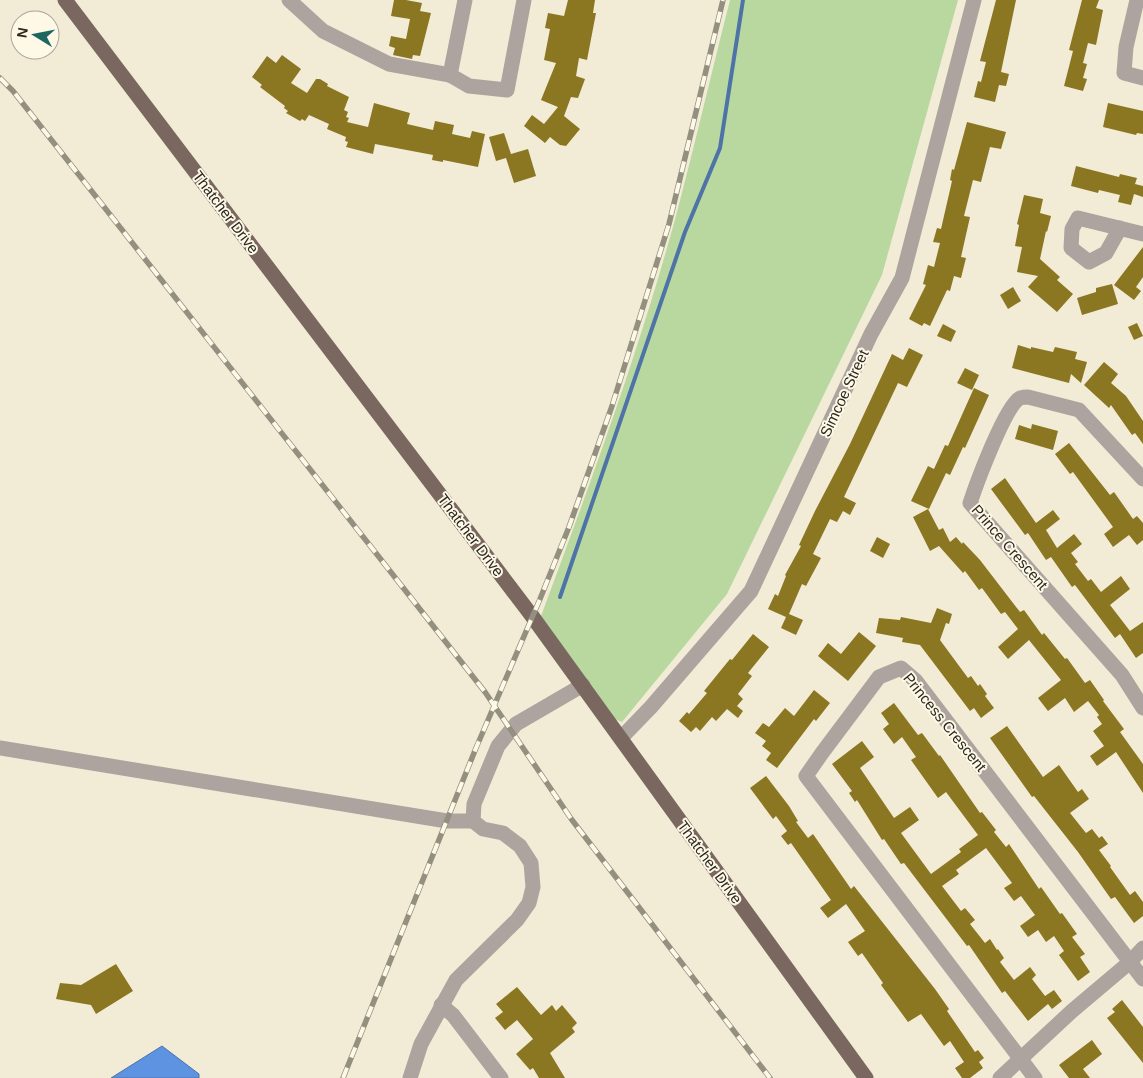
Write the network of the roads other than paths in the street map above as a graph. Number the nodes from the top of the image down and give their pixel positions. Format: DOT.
graph roads {
  1 [pos="288,0"];
  2 [pos="465,0"];
  3 [pos="524,0"];
  4 [pos="974,0"];
  5 [pos="1137,0"];
  6 [pos="67,1"];
  7 [pos="450,75"];
  8 [pos="1143,78"];
  9 [pos="1120,228"];
  10 [pos="1143,234"];
  11 [pos="1143,479"];
  12 [pos="583,685"];
  13 [pos="1143,708"];
  14 [pos="621,738"];
  15 [pos="0,748"];
  16 [pos="473,820"];
  17 [pos="1143,948"];
  18 [pos="1130,962"];
  19 [pos="1143,979"];
  20 [pos="441,1005"];
  21 [pos="1021,1060"];
  22 [pos="410,1078"];
  23 [pos="501,1078"];
  24 [pos="866,1078"];
  25 [pos="1000,1078"];
  26 [pos="1035,1078"];
  1 -- 7 [label="street"];
  2 -- 7 [label="street"];
  3 -- 7 [label="street"];
  4 -- 14 [label="street, Simcoe Street"];
  5 -- 8 [label="street"];
  6 -- 12 [label="main road, Thatcher Drive"];
  9 -- 10 [label="street"];
  11 -- 13 [label="street, Prince Crescent"];
  12 -- 14 [label="main road, Thatcher Drive"];
  12 -- 16 [label="street"];
  14 -- 24 [label="main road, Thatcher Drive"];
  15 -- 16 [label="street"];
  16 -- 20 [label="street"];
  17 -- 18 [label="street"];
  18 -- 19 [label="street"];
  18 -- 21 [label="street"];
  18 -- 21 [label="street, Princess Crescent"];
  20 -- 22 [label="street"];
  20 -- 23 [label="street"];
  21 -- 25 [label="street"];
  21 -- 26 [label="street"];
}
